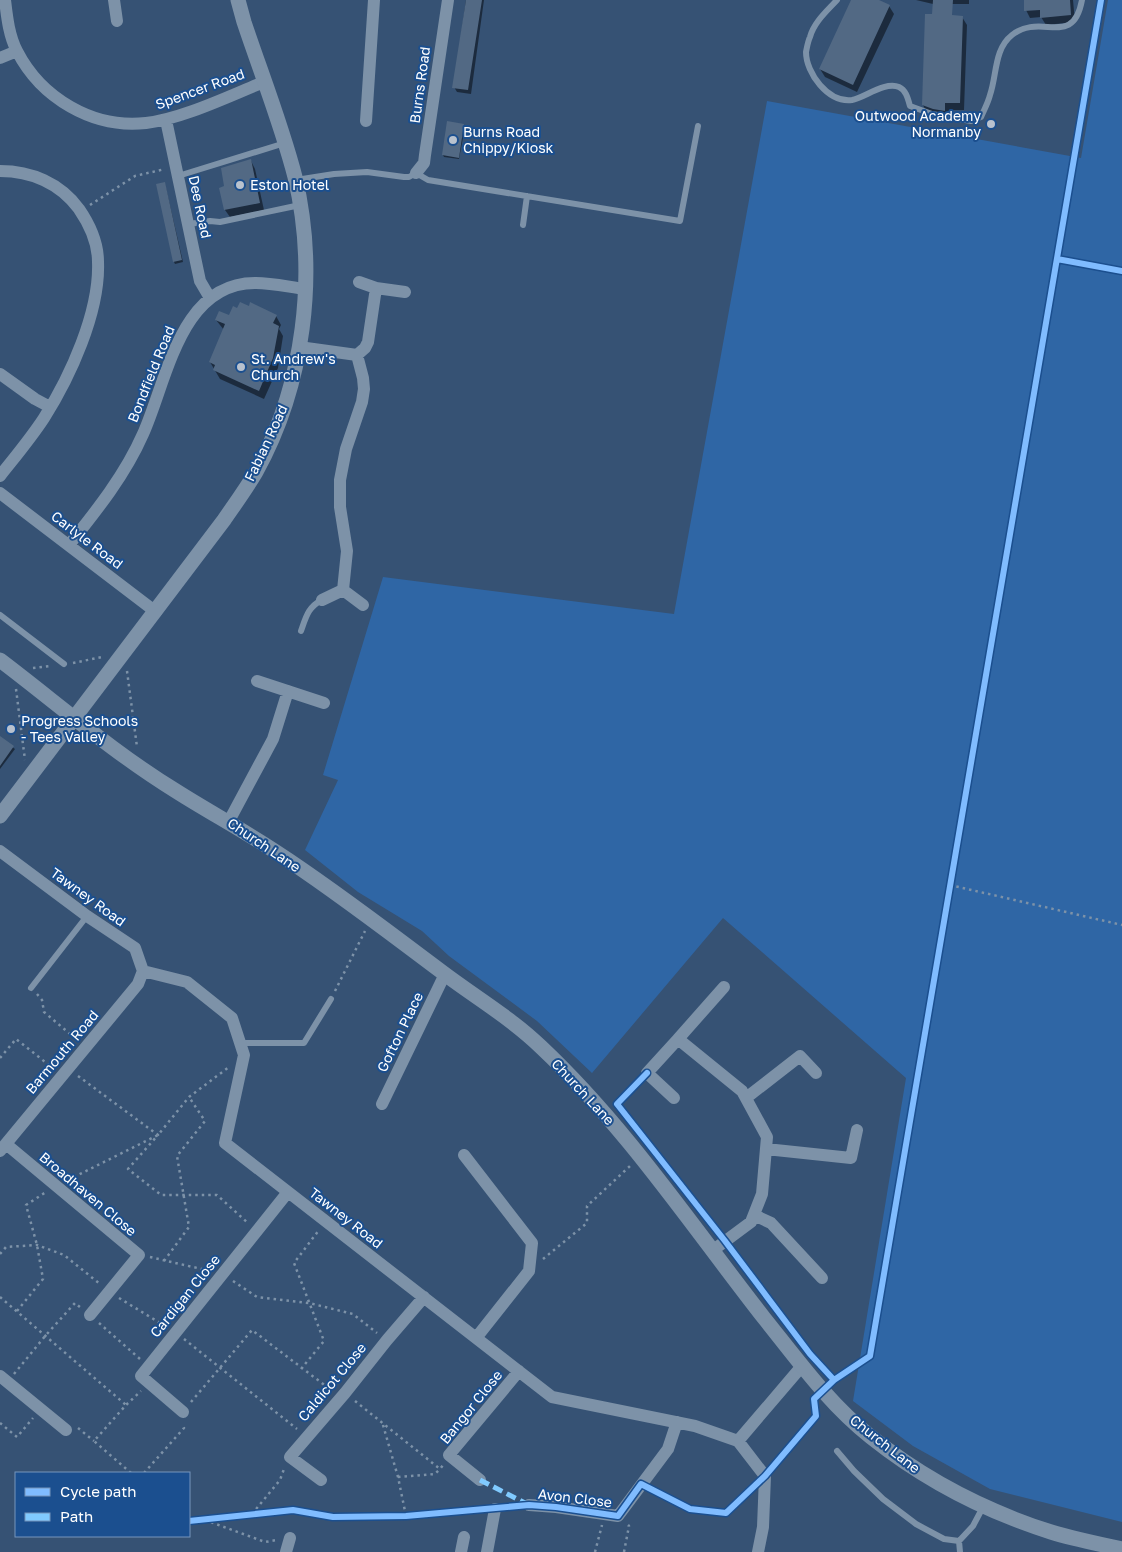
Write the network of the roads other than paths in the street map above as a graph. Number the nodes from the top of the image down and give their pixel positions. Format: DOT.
graph roads {
  1 [pos="5,0"];
  2 [pos="114,0"];
  3 [pos="123,0"];
  4 [pos="238,0"];
  5 [pos="374,0"];
  6 [pos="448,0"];
  7 [pos="837,0"];
  8 [pos="1082,0"];
  9 [pos="117,21"];
  10 [pos="17,51"];
  11 [pos="0,58"];
  12 [pos="264,82"];
  13 [pos="166,120"];
  14 [pos="366,121"];
  15 [pos="698,126"];
  16 [pos="285,143"];
  17 [pos="0,170"];
  18 [pos="177,171"];
  19 [pos="416,173"];
  20 [pos="296,180"];
  21 [pos="527,196"];
  22 [pos="300,205"];
  23 [pos="188,224"];
  24 [pos="523,225"];
  25 [pos="359,282"];
  26 [pos="376,288"];
  27 [pos="305,289"];
  28 [pos="405,292"];
  29 [pos="210,298"];
  30 [pos="299,347"];
  31 [pos="358,355"];
  32 [pos="0,374"];
  33 [pos="50,407"];
  34 [pos="0,476"];
  35 [pos="0,493"];
  36 [pos="70,545"];
  37 [pos="343,590"];
  38 [pos="322,600"];
  39 [pos="363,605"];
  40 [pos="156,612"];
  41 [pos="0,615"];
  42 [pos="302,631"];
  43 [pos="0,660"];
  44 [pos="64,664"];
  45 [pos="257,681"];
  46 [pos="288,691"];
  47 [pos="324,703"];
  48 [pos="75,718"];
  49 [pos="0,816"];
  50 [pos="228,821"];
  51 [pos="0,851"];
  52 [pos="87,916"];
  53 [pos="143,971"];
  54 [pos="445,974"];
  55 [pos="724,987"];
  56 [pos="31,988"];
  57 [pos="331,999"];
  58 [pos="678,1039"];
  59 [pos="242,1049"];
  60 [pos="816,1072"];
  61 [pos="674,1098"];
  62 [pos="746,1098"];
  63 [pos="382,1104"];
  64 [pos="857,1130"];
  65 [pos="3,1148"];
  66 [pos="766,1149"];
  67 [pos="464,1155"];
  68 [pos="288,1192"];
  69 [pos="754,1215"];
  70 [pos="712,1251"];
  71 [pos="822,1278"];
  72 [pos="424,1298"];
  73 [pos="90,1315"];
  74 [pos="476,1338"];
  75 [pos="802,1366"];
  76 [pos="519,1371"];
  77 [pos="4,1379"];
  78 [pos="183,1412"];
  79 [pos="677,1422"];
  80 [pos="66,1430"];
  81 [pos="738,1441"];
  82 [pos="837,1451"];
  83 [pos="321,1480"];
  84 [pos="480,1480"];
  85 [pos="642,1484"];
  86 [pos="530,1505"];
  87 [pos="983,1507"];
  88 [pos="690,1508"];
  89 [pos="495,1509"];
  90 [pos="464,1537"];
  91 [pos="290,1538"];
  92 [pos="960,1541"];
  93 [pos="1122,1549"];
  94 [pos="286,1552"];
  95 [pos="464,1552"];
  96 [pos="488,1552"];
  97 [pos="758,1552"];
  98 [pos="960,1552"];
  1 -- 10 [label="street, Spencer Road"];
  2 -- 3 [label="street"];
  2 -- 9 [label="street"];
  4 -- 12 [label="street, Fabian Road"];
  5 -- 14 [label="street"];
  6 -- 19 [label="street, Burns Road"];
  7 -- 8 [label="lane"];
  10 -- 11 [label="street"];
  10 -- 13 [label="street, Spencer Road"];
  12 -- 13 [label="street, Spencer Road"];
  12 -- 16 [label="street, Fabian Road"];
  13 -- 18 [label="street, Dee Road"];
  15 -- 21 [label="lane"];
  16 -- 18 [label="lane"];
  16 -- 20 [label="street, Fabian Road"];
  17 -- 33 [label="street"];
  18 -- 23 [label="street, Dee Road"];
  19 -- 20 [label="lane"];
  19 -- 21 [label="lane"];
  20 -- 22 [label="street, Fabian Road"];
  21 -- 24 [label="lane"];
  22 -- 23 [label="lane"];
  22 -- 27 [label="street, Fabian Road"];
  23 -- 29 [label="street, Dee Road"];
  25 -- 26 [label="street"];
  26 -- 28 [label="street"];
  26 -- 31 [label="street"];
  27 -- 29 [label="street, Bondfield Road"];
  27 -- 30 [label="street, Fabian Road"];
  29 -- 36 [label="street, Bondfield Road"];
  30 -- 31 [label="street"];
  30 -- 40 [label="street, Fabian Road"];
  31 -- 37 [label="street"];
  32 -- 33 [label="street"];
  33 -- 34 [label="street"];
  35 -- 36 [label="street, Carlyle Road"];
  36 -- 40 [label="street, Carlyle Road"];
  37 -- 38 [label="street"];
  37 -- 39 [label="street"];
  38 -- 42 [label="lane"];
  40 -- 48 [label="street, Fabian Road"];
  41 -- 44 [label="lane"];
  43 -- 48 [label="street, Church Lane"];
  45 -- 46 [label="street"];
  46 -- 47 [label="street"];
  46 -- 50 [label="street"];
  48 -- 49 [label="street, Fabian Road"];
  48 -- 50 [label="street, Church Lane"];
  50 -- 54 [label="street, Church Lane"];
  51 -- 52 [label="street, Tawney Road"];
  52 -- 53 [label="street, Tawney Road"];
  52 -- 56 [label="lane"];
  53 -- 59 [label="street"];
  53 -- 65 [label="street, Barmouth Road"];
  54 -- 63 [label="street, Gofton Place"];
  54 -- 70 [label="street, Church Lane"];
  55 -- 58 [label="street"];
  57 -- 59 [label="lane"];
  58 -- 61 [label="street"];
  58 -- 62 [label="street"];
  59 -- 68 [label="street, Tawney Road"];
  60 -- 62 [label="street"];
  62 -- 66 [label="street"];
  64 -- 66 [label="street"];
  65 -- 73 [label="street, Broadhaven Close"];
  66 -- 69 [label="street"];
  67 -- 74 [label="street"];
  68 -- 72 [label="street, Tawney Road"];
  68 -- 78 [label="street, Cardigan Close"];
  69 -- 70 [label="street"];
  69 -- 71 [label="street"];
  70 -- 75 [label="street, Church Lane"];
  72 -- 74 [label="street, Tawney Road"];
  72 -- 83 [label="street, Caldicot Close"];
  74 -- 76 [label="street, Tawney Road"];
  75 -- 81 [label="street"];
  75 -- 87 [label="street, Church Lane"];
  76 -- 79 [label="street, Tawney Road"];
  76 -- 84 [label="street, Bangor Close"];
  77 -- 80 [label="street"];
  79 -- 81 [label="street, Tawney Road"];
  79 -- 85 [label="street"];
  81 -- 97 [label="street"];
  82 -- 92 [label="lane"];
  85 -- 86 [label="street, Avon Close"];
  85 -- 88 [label="lane"];
  87 -- 92 [label="lane"];
  87 -- 93 [label="street, Church Lane"];
  89 -- 96 [label="street"];
  90 -- 95 [label="street"];
  91 -- 94 [label="street"];
  92 -- 98 [label="lane"];
}
